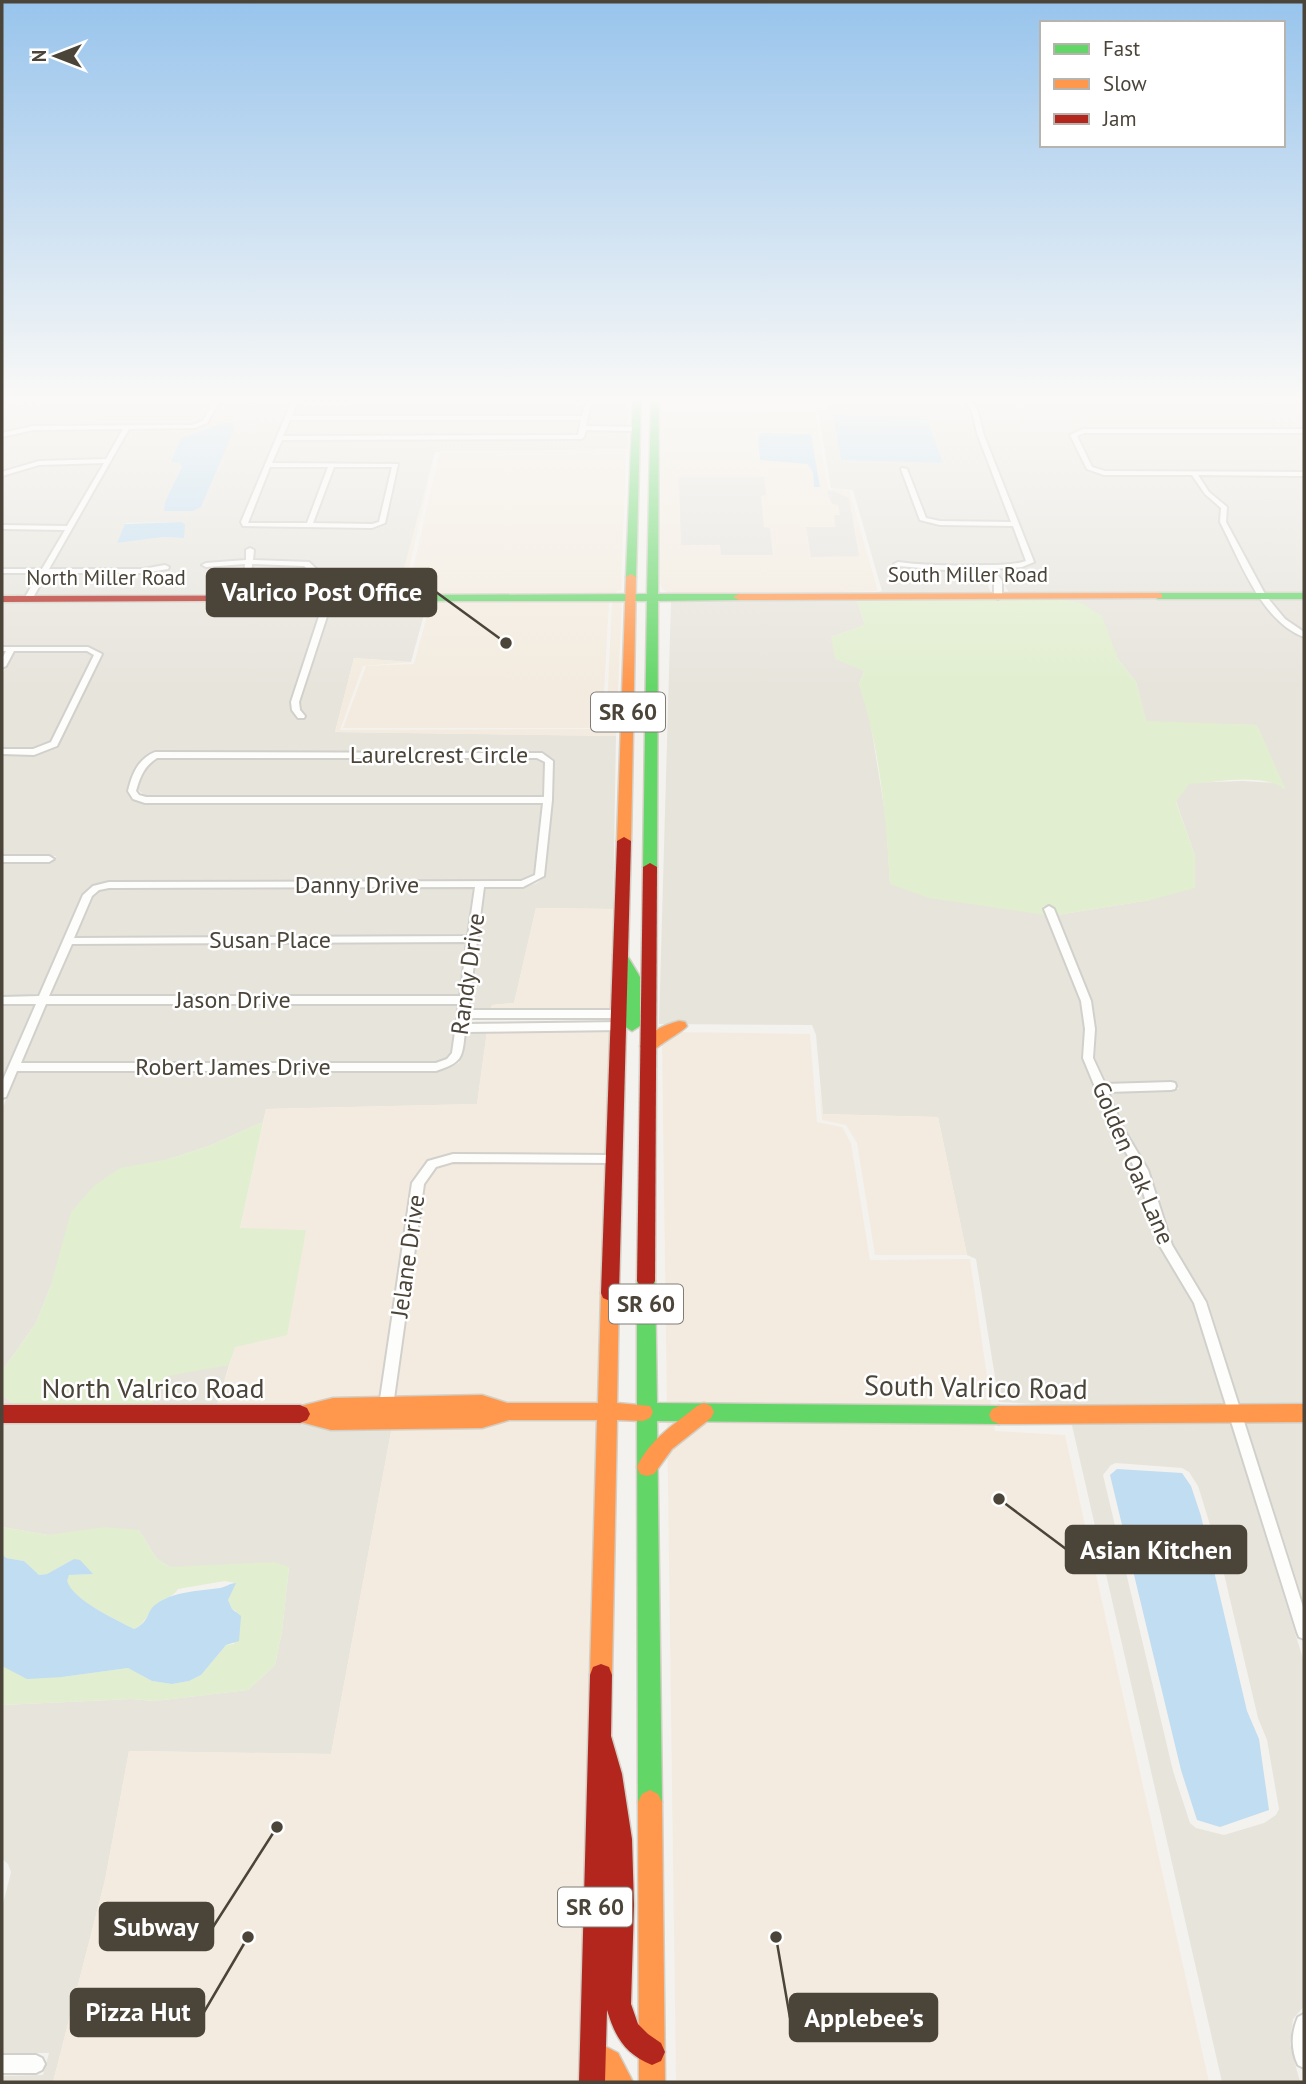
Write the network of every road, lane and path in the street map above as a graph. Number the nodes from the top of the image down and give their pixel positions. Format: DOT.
graph roads {
  1 [pos="89,493"];
  2 [pos="257,493"];
  3 [pos="321,493"];
  4 [pos="389,493"];
  5 [pos="634,493"];
  6 [pos="654,493"];
  7 [pos="913,493"];
  8 [pos="1004,493"];
  9 [pos="1207,493"];
  10 [pos="1016,524"];
  11 [pos="309,526"];
  12 [pos="2,527"];
  13 [pos="70,528"];
  14 [pos="250,550"];
  15 [pos="248,562"];
  16 [pos="898,564"];
  17 [pos="206,565"];
  18 [pos="165,567"];
  19 [pos="989,567"];
  20 [pos="2,571"];
  21 [pos="45,571"];
  22 [pos="1001,591"];
  23 [pos="1304,596"];
  24 [pos="1263,597"];
  25 [pos="332,598"];
  26 [pos="2,599"];
  27 [pos="28,599"];
  28 [pos="246,599"];
  29 [pos="631,599"];
  30 [pos="654,599"];
  31 [pos="1304,635"];
  32 [pos="7,649"];
  33 [pos="2,666"];
  34 [pos="302,716"];
  35 [pos="627,747"];
  36 [pos="653,747"];
  37 [pos="2,752"];
  38 [pos="548,800"];
  39 [pos="2,859"];
  40 [pos="49,859"];
  41 [pos="480,885"];
  42 [pos="1049,909"];
  43 [pos="472,939"];
  44 [pos="68,941"];
  45 [pos="2,1000"];
  46 [pos="42,1000"];
  47 [pos="464,1000"];
  48 [pos="462,1014"];
  49 [pos="632,1021"];
  50 [pos="679,1026"];
  51 [pos="460,1028"];
  52 [pos="648,1046"];
  53 [pos="451,1062"];
  54 [pos="13,1067"];
  55 [pos="1171,1086"];
  56 [pos="1102,1088"];
  57 [pos="2,1094"];
  58 [pos="613,1159"];
  59 [pos="386,1406"];
  60 [pos="509,1411"];
  61 [pos="607,1411"];
  62 [pos="646,1411"];
  63 [pos="704,1412"];
  64 [pos="1235,1413"];
  65 [pos="1304,1413"];
  66 [pos="2,1414"];
  67 [pos="305,1414"];
  68 [pos="647,1467"];
  69 [pos="1303,1625"];
  70 [pos="598,1731"];
  71 [pos="1304,2023"];
  72 [pos="652,2052"];
  73 [pos="593,2053"];
  74 [pos="1304,2059"];
  75 [pos="2,2064"];
  76 [pos="36,2064"];
  77 [pos="592,2082"];
  78 [pos="620,2082"];
  79 [pos="652,2082"];
  1 -- 13 [label="street"];
  2 -- 11 [label="street"];
  3 -- 11 [label="street"];
  4 -- 11 [label="street"];
  5 -- 29 [label="main road, SR 60"];
  6 -- 30 [label="main road, SR 60"];
  7 -- 10 [label="street"];
  8 -- 10 [label="street"];
  9 -- 24 [label="street"];
  10 -- 19 [label="street"];
  12 -- 13 [label="street"];
  13 -- 21 [label="street"];
  14 -- 15 [label="street"];
  15 -- 17 [label="street"];
  15 -- 25 [label="street"];
  15 -- 28 [label="street"];
  16 -- 19 [label="street"];
  18 -- 21 [label="street"];
  19 -- 22 [label="street"];
  19 -- 22 [label="street"];
  20 -- 21 [label="street"];
  21 -- 27 [label="street"];
  22 -- 24 [label="main road, South Miller Road"];
  22 -- 30 [label="main road, South Miller Road"];
  23 -- 24 [label="main road, South Miller Road"];
  24 -- 31 [label="street"];
  25 -- 28 [label="main road, North Miller Road"];
  25 -- 29 [label="main road, North Miller Road"];
  25 -- 34 [label="street"];
  26 -- 27 [label="main road, North Miller Road"];
  27 -- 28 [label="main road, North Miller Road"];
  29 -- 30 [label="main road, South Miller Road"];
  29 -- 35 [label="main road, SR 60"];
  30 -- 36 [label="main road, SR 60"];
  32 -- 33 [label="street"];
  32 -- 37 [label="street"];
  35 -- 36 [label="main road"];
  35 -- 49 [label="main road, SR 60"];
  36 -- 49 [label="main road, SR 60"];
  38 -- 38 [label="street, Laurelcrest Circle"];
  38 -- 41 [label="street, Danny Drive"];
  39 -- 40 [label="street"];
  41 -- 43 [label="street, Randy Drive"];
  41 -- 44 [label="street, Danny Drive"];
  42 -- 56 [label="street, Golden Oak Lane"];
  43 -- 44 [label="street, Susan Place"];
  43 -- 47 [label="street, Randy Drive"];
  44 -- 46 [label="street"];
  45 -- 46 [label="street, Jason Drive"];
  46 -- 47 [label="street, Jason Drive"];
  46 -- 54 [label="street"];
  47 -- 48 [label="street, Randy Drive"];
  48 -- 49 [label="street"];
  48 -- 51 [label="street, Randy Drive"];
  49 -- 51 [label="street"];
  49 -- 52 [label="main road, SR 60"];
  49 -- 58 [label="main road, SR 60"];
  50 -- 52 [label="main road"];
  51 -- 53 [label="street, Randy Drive"];
  52 -- 62 [label="main road, SR 60"];
  53 -- 54 [label="street, Robert James Drive"];
  54 -- 57 [label="street"];
  55 -- 56 [label="street"];
  56 -- 64 [label="street, Golden Oak Lane"];
  58 -- 59 [label="street, Jelane Drive"];
  58 -- 61 [label="main road, SR 60"];
  59 -- 60 [label="main road, North Valrico Road"];
  59 -- 67 [label="main road, North Valrico Road"];
  60 -- 61 [label="main road, North Valrico Road"];
  60 -- 67 [label="main road, North Valrico Road"];
  61 -- 62 [label="main road, North Valrico Road"];
  61 -- 70 [label="main road, SR 60"];
  62 -- 63 [label="main road, South Valrico Road"];
  62 -- 68 [label="main road, SR 60"];
  63 -- 64 [label="main road, South Valrico Road"];
  63 -- 68 [label="main road"];
  64 -- 65 [label="main road, South Valrico Road"];
  64 -- 69 [label="street, Golden Oak Lane"];
  66 -- 67 [label="main road, North Valrico Road"];
  68 -- 72 [label="main road, SR 60"];
  70 -- 72 [label="main road"];
  70 -- 73 [label="main road, SR 60"];
  71 -- 74 [label="street"];
  72 -- 79 [label="main road, SR 60"];
  73 -- 77 [label="main road, SR 60"];
  73 -- 78 [label="main road"];
  75 -- 76 [label="street"];
}
